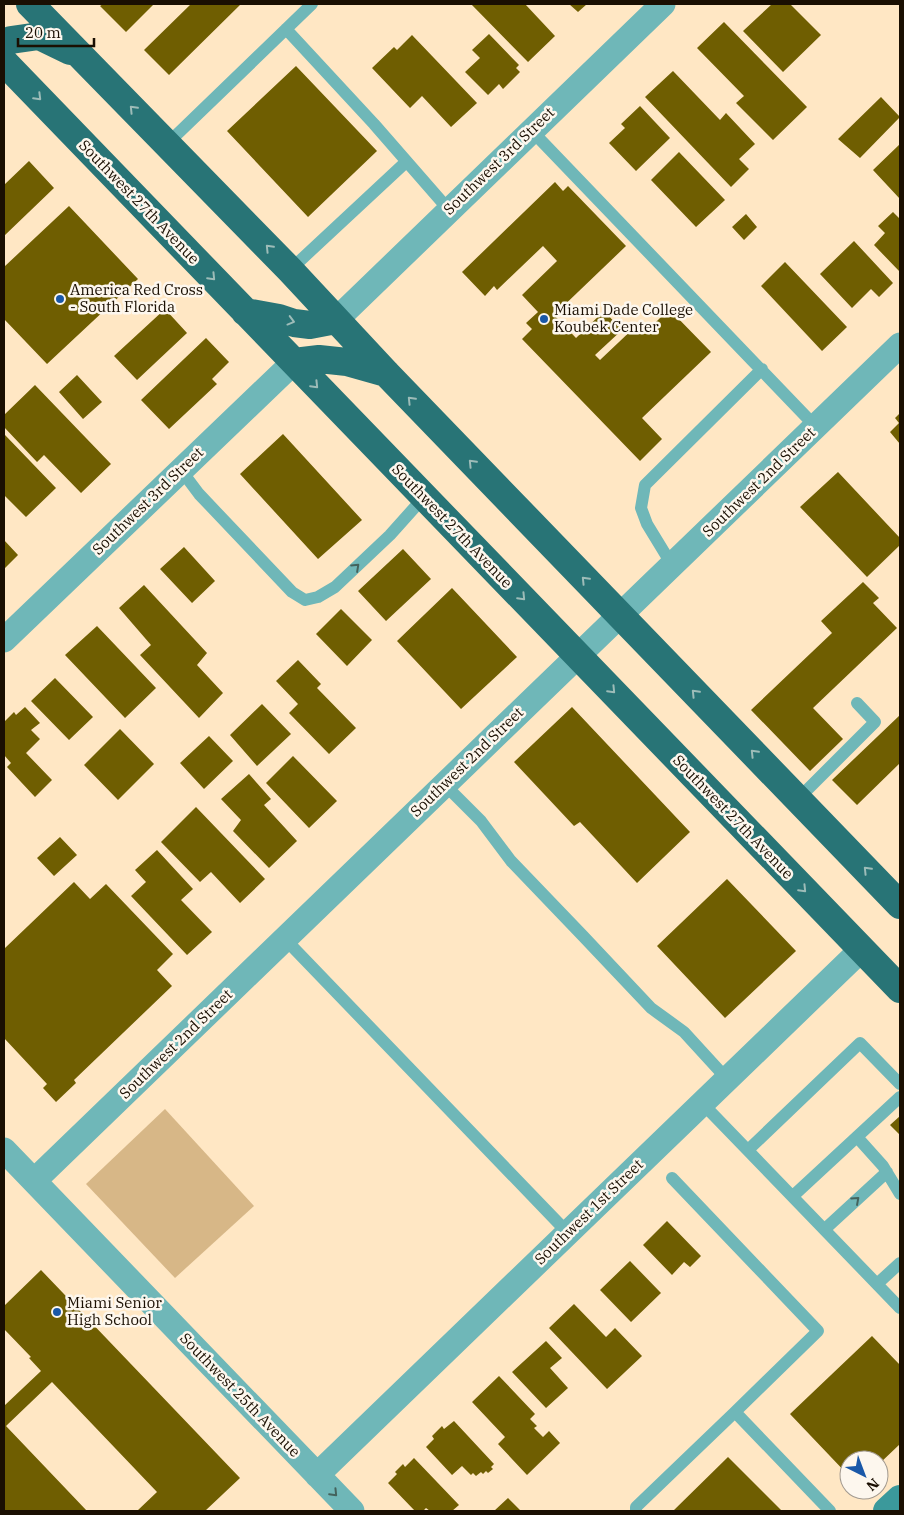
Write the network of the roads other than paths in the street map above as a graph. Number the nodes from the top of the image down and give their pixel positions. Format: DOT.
graph roads {
  1 [pos="312,4"];
  2 [pos="663,4"];
  3 [pos="35,5"];
  4 [pos="286,29"];
  5 [pos="4,44"];
  6 [pos="80,56"];
  7 [pos="4,62"];
  8 [pos="531,130"];
  9 [pos="167,144"];
  10 [pos="406,162"];
  11 [pos="450,210"];
  12 [pos="290,270"];
  13 [pos="245,312"];
  14 [pos="336,320"];
  15 [pos="900,345"];
  16 [pos="294,362"];
  17 [pos="762,369"];
  18 [pos="386,373"];
  19 [pos="816,427"];
  20 [pos="181,470"];
  21 [pos="424,497"];
  22 [pos="672,565"];
  23 [pos="619,615"];
  24 [pos="4,640"];
  25 [pos="578,655"];
  26 [pos="857,704"];
  27 [pos="444,784"];
  28 [pos="798,799"];
  29 [pos="900,905"];
  30 [pos="284,938"];
  31 [pos="862,949"];
  32 [pos="900,989"];
  33 [pos="727,1079"];
  34 [pos="900,1084"];
  35 [pos="900,1097"];
  36 [pos="702,1103"];
  37 [pos="857,1137"];
  38 [pos="4,1150"];
  39 [pos="748,1150"];
  40 [pos="887,1172"];
  41 [pos="672,1178"];
  42 [pos="34,1181"];
  43 [pos="900,1194"];
  44 [pos="793,1196"];
  45 [pos="825,1229"];
  46 [pos="568,1233"];
  47 [pos="900,1263"];
  48 [pos="877,1284"];
  49 [pos="900,1308"];
  50 [pos="734,1412"];
  51 [pos="317,1475"];
  52 [pos="352,1511"];
  53 [pos="636,1511"];
  54 [pos="830,1511"];
  1 -- 4 [label="lane"];
  2 -- 8 [label="street, Southwest 3rd Street"];
  3 -- 6 [label="highway"];
  4 -- 9 [label="lane"];
  4 -- 10 [label="lane"];
  5 -- 6 [label="highway"];
  9 -- 6 [label="highway, one-way"];
  7 -- 13 [label="highway, Southwest 27th Avenue, one-way"];
  8 -- 11 [label="street, Southwest 3rd Street"];
  8 -- 17 [label="lane"];
  12 -- 9 [label="highway, one-way"];
  10 -- 11 [label="lane"];
  10 -- 12 [label="lane"];
  11 -- 14 [label="street, Southwest 3rd Street"];
  12 -- 14 [label="highway"];
  13 -- 14 [label="highway, one-way"];
  13 -- 16 [label="highway, Southwest 27th Avenue"];
  14 -- 18 [label="highway"];
  15 -- 19 [label="street, Southwest 2nd Street"];
  16 -- 18 [label="highway"];
  16 -- 20 [label="street, Southwest 3rd Street"];
  16 -- 21 [label="highway, Southwest 27th Avenue, one-way"];
  17 -- 19 [label="lane"];
  17 -- 22 [label="lane"];
  23 -- 18 [label="highway, one-way"];
  19 -- 22 [label="street, Southwest 2nd Street"];
  20 -- 21 [label="lane, one-way"];
  20 -- 24 [label="street, Southwest 3rd Street"];
  21 -- 25 [label="highway, Southwest 27th Avenue, one-way"];
  22 -- 23 [label="street, Southwest 2nd Street"];
  23 -- 25 [label="street, Southwest 2nd Street"];
  28 -- 23 [label="highway, one-way"];
  25 -- 27 [label="street, Southwest 2nd Street"];
  25 -- 31 [label="highway, Southwest 27th Avenue, one-way"];
  26 -- 28 [label="lane"];
  27 -- 30 [label="street, Southwest 2nd Street"];
  27 -- 33 [label="lane"];
  29 -- 28 [label="highway, one-way"];
  30 -- 42 [label="street, Southwest 2nd Street"];
  30 -- 46 [label="lane"];
  31 -- 32 [label="highway, Southwest 27th Avenue"];
  31 -- 33 [label="street, Southwest 1st Street"];
  33 -- 36 [label="street, Southwest 1st Street"];
  34 -- 39 [label="lane"];
  35 -- 37 [label="lane"];
  36 -- 39 [label="lane"];
  36 -- 46 [label="street, Southwest 1st Street"];
  37 -- 40 [label="lane"];
  37 -- 44 [label="lane"];
  38 -- 42 [label="street, Southwest 25th Avenue"];
  39 -- 44 [label="lane"];
  40 -- 43 [label="lane"];
  45 -- 40 [label="lane, one-way"];
  41 -- 50 [label="lane"];
  42 -- 51 [label="street, Southwest 25th Avenue"];
  44 -- 45 [label="lane"];
  45 -- 48 [label="lane"];
  46 -- 51 [label="street, Southwest 1st Street"];
  47 -- 48 [label="lane"];
  48 -- 49 [label="lane"];
  50 -- 53 [label="lane"];
  50 -- 54 [label="lane"];
  51 -- 52 [label="street, Southwest 25th Avenue, one-way"];
}
